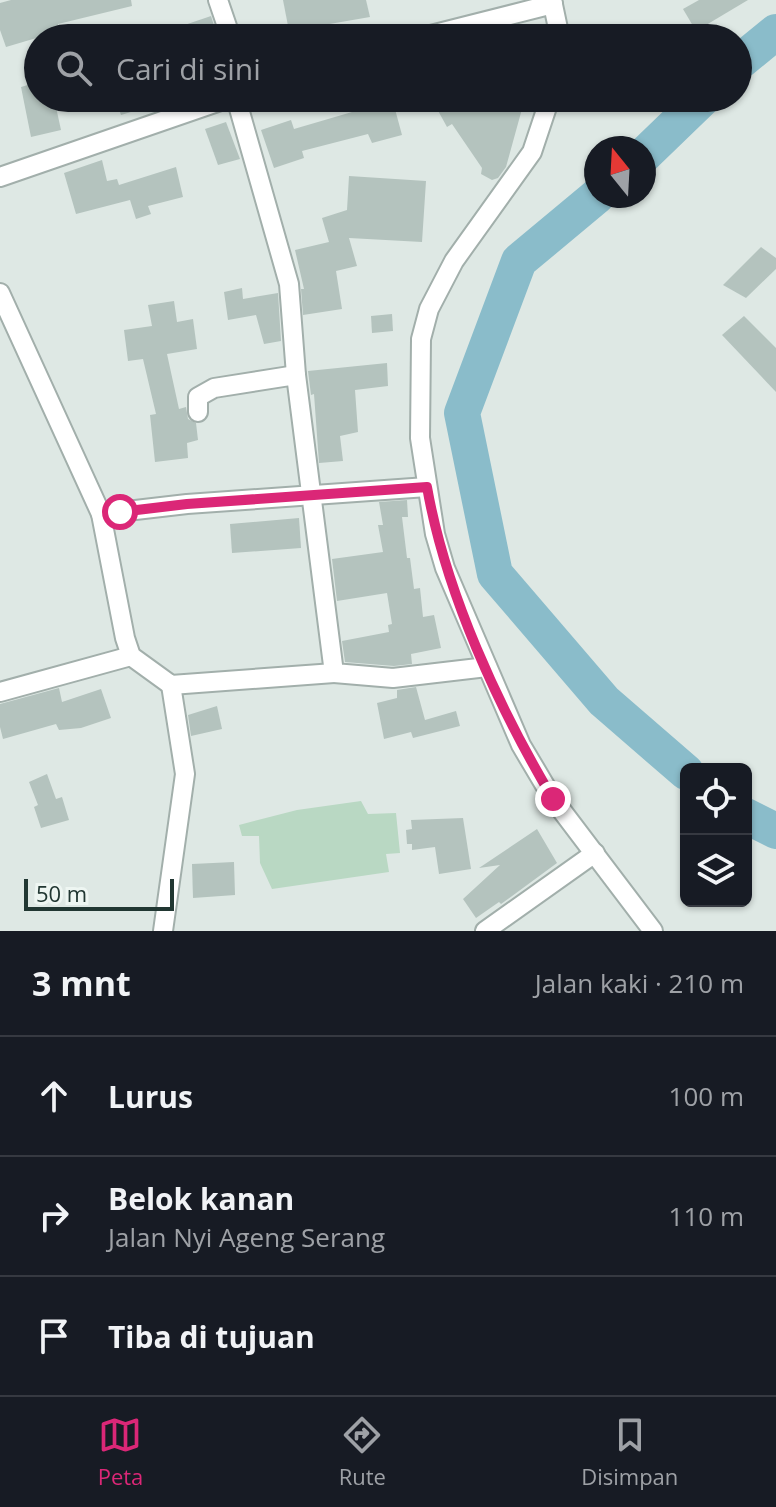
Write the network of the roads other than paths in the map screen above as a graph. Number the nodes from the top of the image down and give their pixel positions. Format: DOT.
graph roads {
  1 [pos="218,0"];
  2 [pos="553,2"];
  3 [pos="226,24"];
  4 [pos="471,24"];
  5 [pos="557,24"];
  6 [pos="188,112"];
  7 [pos="240,112"];
  8 [pos="545,112"];
  9 [pos="0,177"];
  10 [pos="0,293"];
  11 [pos="296,375"];
  12 [pos="198,412"];
  13 [pos="427,487"];
  14 [pos="310,495"];
  15 [pos="101,514"];
  16 [pos="131,656"];
  17 [pos="487,667"];
  18 [pos="334,673"];
  19 [pos="171,685"];
  20 [pos="0,692"];
  21 [pos="595,853"];
  22 [pos="163,931"];
  23 [pos="485,931"];
  24 [pos="653,931"];
  1 -- 3 [label="street"];
  2 -- 4 [label="street"];
  2 -- 5 [label="street"];
  6 -- 9 [label="street"];
  7 -- 11 [label="street"];
  8 -- 13 [label="street"];
  10 -- 15 [label="street"];
  11 -- 12 [label="street"];
  11 -- 14 [label="street"];
  13 -- 14 [label="street"];
  13 -- 17 [label="street"];
  14 -- 15 [label="street"];
  14 -- 18 [label="street"];
  15 -- 16 [label="street"];
  16 -- 19 [label="street"];
  16 -- 20 [label="street"];
  17 -- 18 [label="street"];
  17 -- 21 [label="street"];
  18 -- 19 [label="street"];
  19 -- 22 [label="street"];
  21 -- 23 [label="street"];
  21 -- 24 [label="street"];
}
